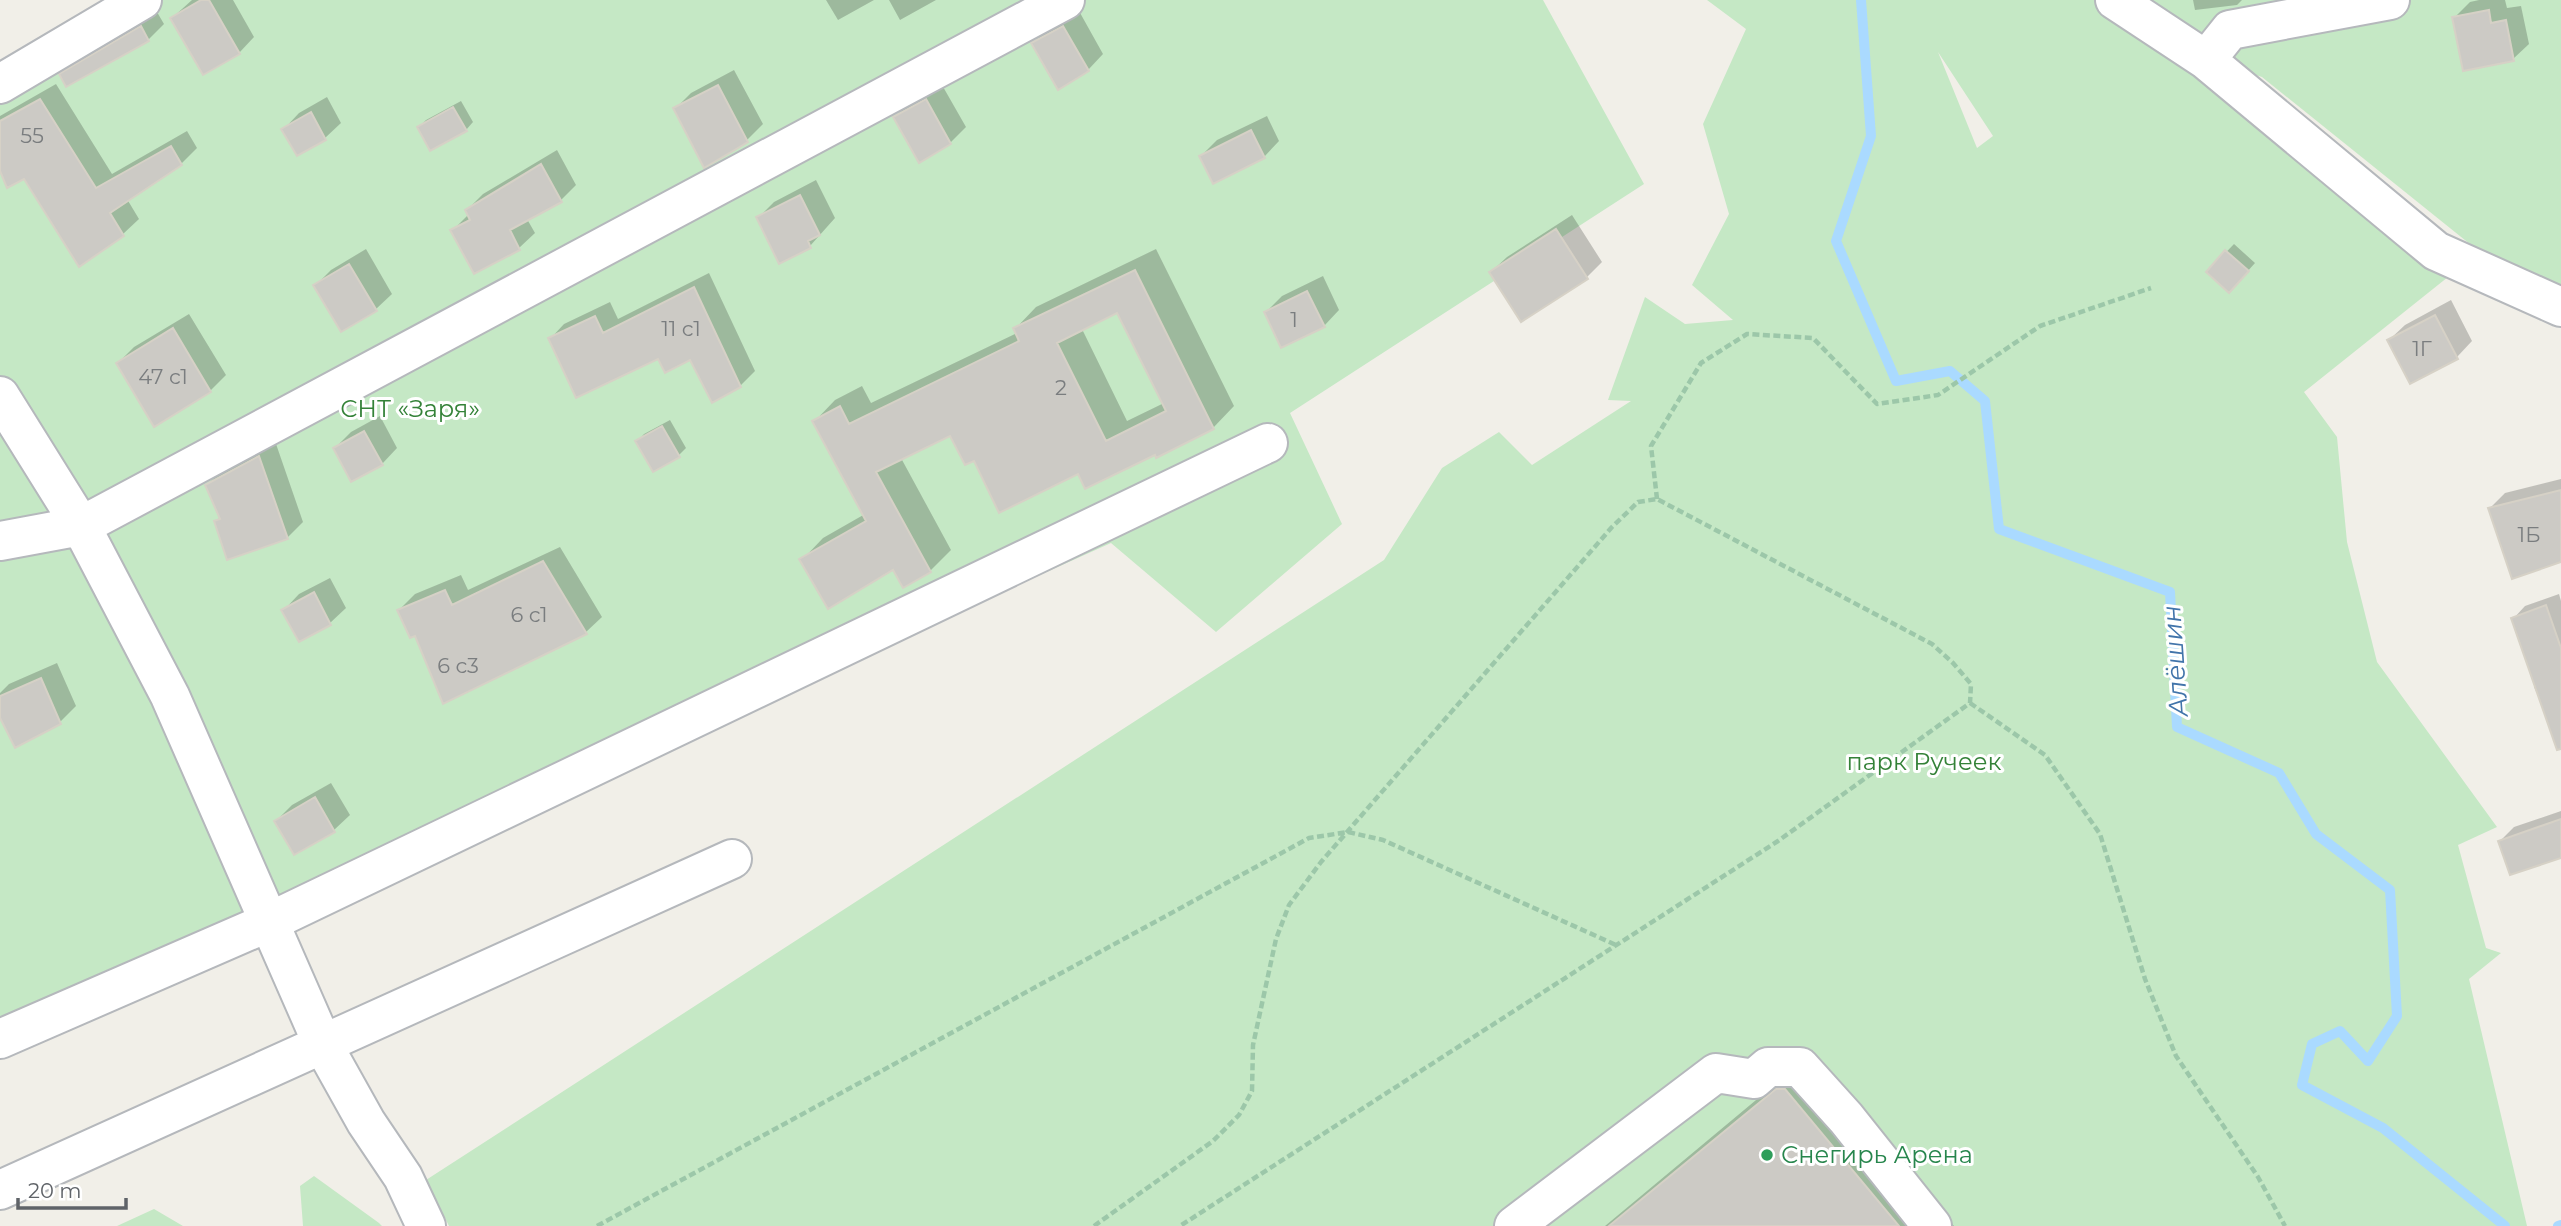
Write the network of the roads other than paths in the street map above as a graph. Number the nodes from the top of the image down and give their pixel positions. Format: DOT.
graph roads {
  1 [pos="142,0"];
  2 [pos="1065,0"];
  3 [pos="2115,0"];
  4 [pos="2390,0"];
  5 [pos="2206,60"];
  6 [pos="0,84"];
  7 [pos="2561,307"];
  8 [pos="0,396"];
  9 [pos="1268,443"];
  10 [pos="82,526"];
  11 [pos="0,541"];
  12 [pos="732,859"];
  13 [pos="269,922"];
  14 [pos="0,1039"];
  15 [pos="323,1045"];
  16 [pos="0,1190"];
  17 [pos="426,1226"];
  18 [pos="1514,1226"];
  19 [pos="1931,1226"];
  1 -- 6 [label="street"];
  2 -- 10 [label="street"];
  3 -- 5 [label="street"];
  4 -- 5 [label="street"];
  5 -- 7 [label="street"];
  8 -- 10 [label="street"];
  9 -- 13 [label="street"];
  10 -- 11 [label="street"];
  10 -- 13 [label="street"];
  12 -- 15 [label="street"];
  13 -- 14 [label="street"];
  13 -- 15 [label="street"];
  15 -- 16 [label="street"];
  15 -- 17 [label="street"];
  18 -- 19 [label="street"];
}
